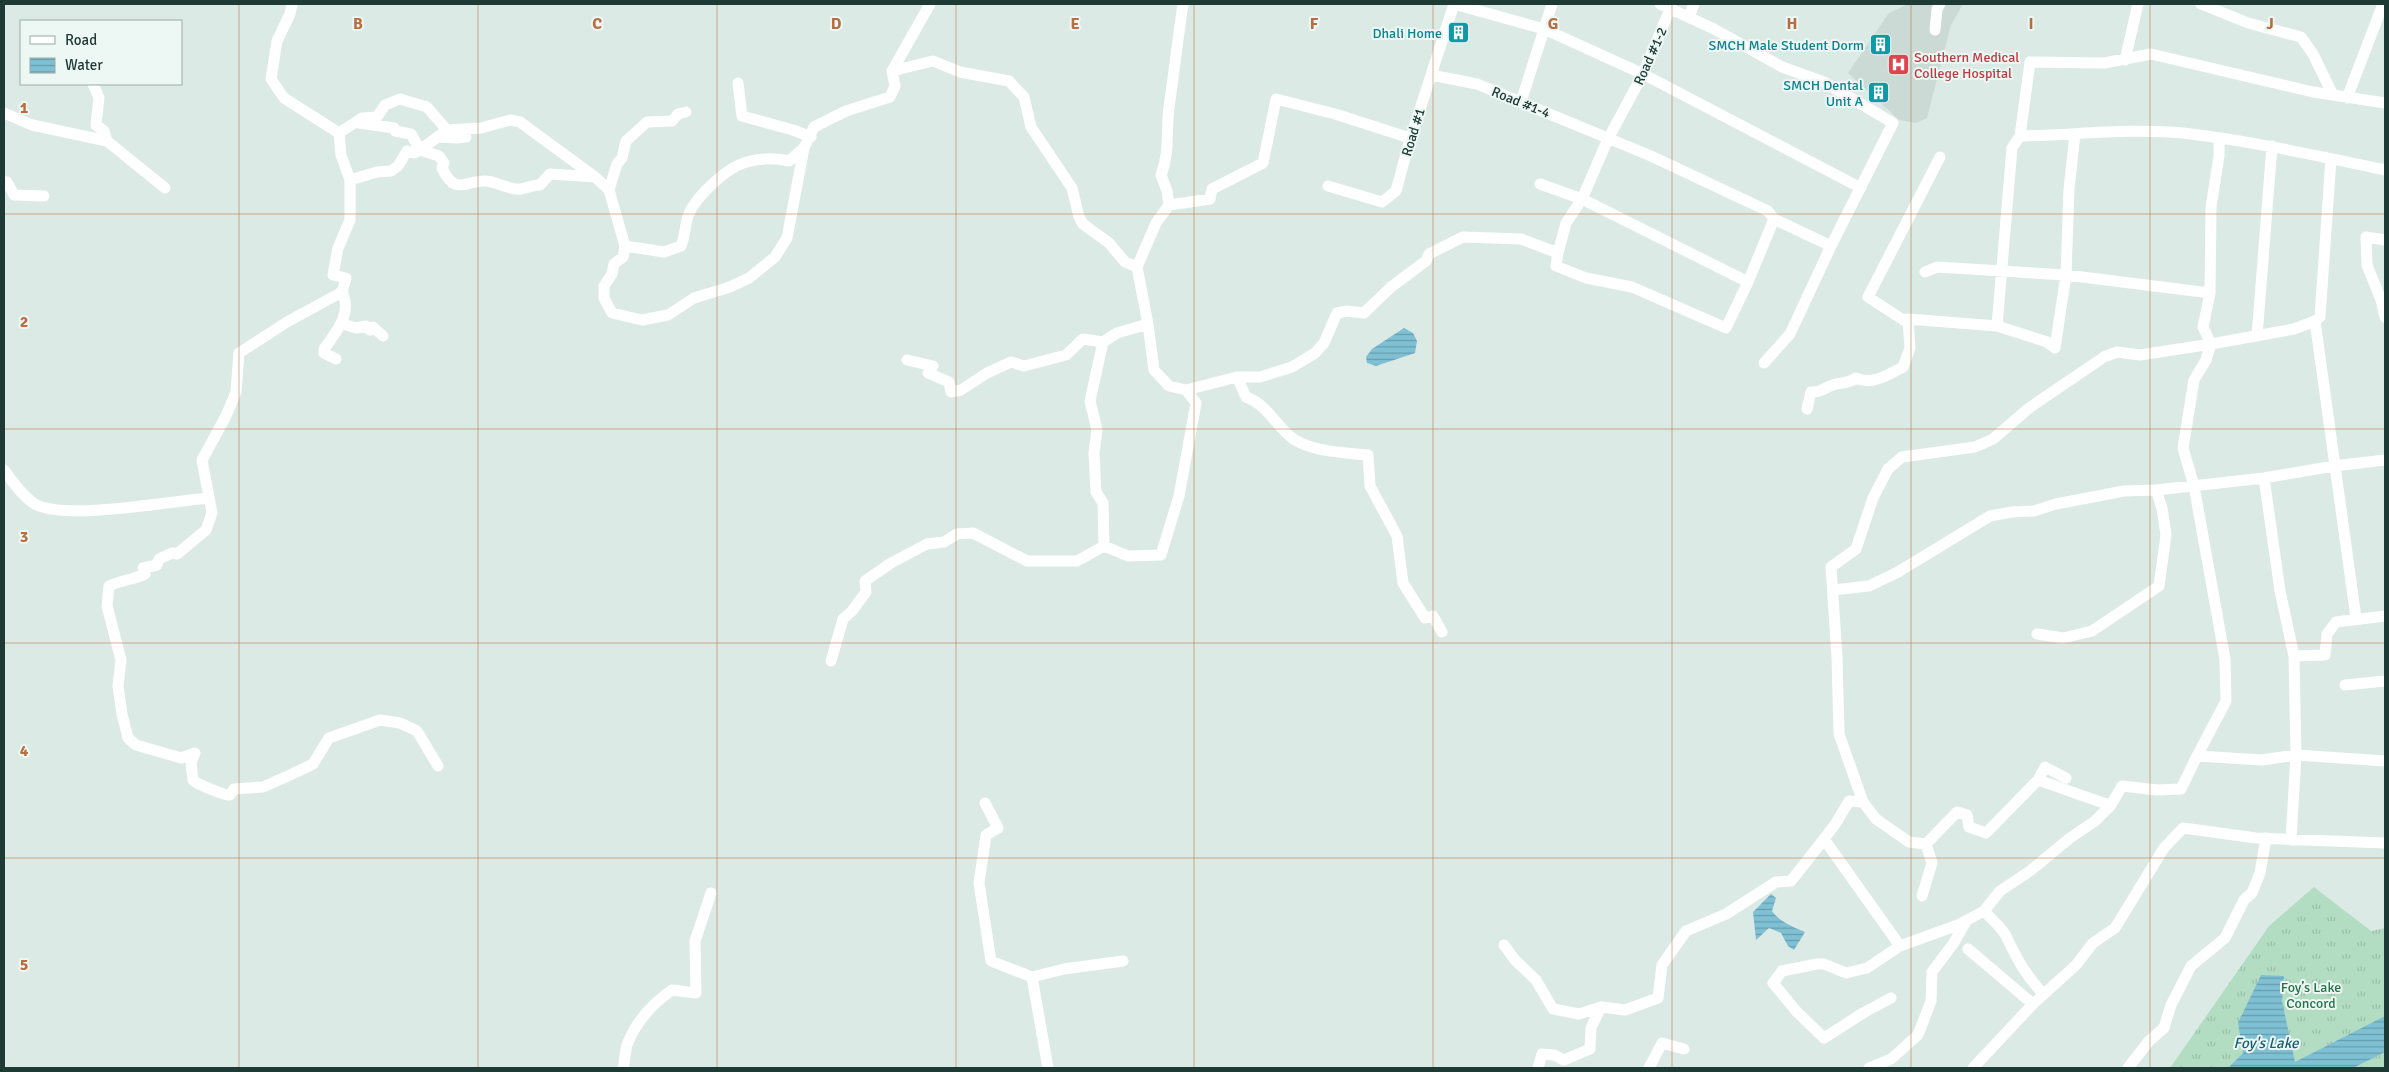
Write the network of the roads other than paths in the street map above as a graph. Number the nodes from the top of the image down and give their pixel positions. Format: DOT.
graph roads {
  1 [pos="292,4"];
  2 [pos="930,4"];
  3 [pos="1183,4"];
  4 [pos="1454,4"];
  5 [pos="1552,4"];
  6 [pos="1694,4"];
  7 [pos="1940,4"];
  8 [pos="2138,4"];
  9 [pos="2201,4"];
  10 [pos="2383,4"];
  11 [pos="1665,6"];
  12 [pos="1689,17"];
  13 [pos="1544,29"];
  14 [pos="1935,30"];
  15 [pos="2125,60"];
  16 [pos="892,71"];
  17 [pos="1431,74"];
  18 [pos="1643,74"];
  19 [pos="738,83"];
  20 [pos="93,85"];
  21 [pos="2332,96"];
  22 [pos="2347,98"];
  23 [pos="1520,102"];
  24 [pos="2385,103"];
  25 [pos="4,112"];
  26 [pos="686,112"];
  27 [pos="355,122"];
  28 [pos="339,133"];
  29 [pos="411,134"];
  30 [pos="2075,134"];
  31 [pos="440,135"];
  32 [pos="2020,136"];
  33 [pos="466,137"];
  34 [pos="811,137"];
  35 [pos="1410,138"];
  36 [pos="1608,139"];
  37 [pos="2219,139"];
  38 [pos="107,141"];
  39 [pos="2272,146"];
  40 [pos="804,148"];
  41 [pos="420,150"];
  42 [pos="1940,157"];
  43 [pos="2330,159"];
  44 [pos="2385,170"];
  45 [pos="595,177"];
  46 [pos="350,180"];
  47 [pos="4,182"];
  48 [pos="1540,184"];
  49 [pos="1328,186"];
  50 [pos="165,188"];
  51 [pos="1861,188"];
  52 [pos="609,190"];
  53 [pos="44,196"];
  54 [pos="1582,200"];
  55 [pos="1169,206"];
  56 [pos="1774,219"];
  57 [pos="2385,240"];
  58 [pos="625,246"];
  59 [pos="1831,246"];
  60 [pos="1558,253"];
  61 [pos="1137,267"];
  62 [pos="2001,271"];
  63 [pos="1925,272"];
  64 [pos="2066,275"];
  65 [pos="1748,282"];
  66 [pos="342,292"];
  67 [pos="2210,293"];
  68 [pos="2385,317"];
  69 [pos="2315,321"];
  70 [pos="1908,323"];
  71 [pos="343,324"];
  72 [pos="1148,324"];
  73 [pos="1997,326"];
  74 [pos="383,336"];
  75 [pos="2257,336"];
  76 [pos="1102,342"];
  77 [pos="2211,344"];
  78 [pos="336,359"];
  79 [pos="907,360"];
  80 [pos="1764,363"];
  81 [pos="1237,377"];
  82 [pos="1186,390"];
  83 [pos="1807,409"];
  84 [pos="2385,460"];
  85 [pos="2334,466"];
  86 [pos="4,470"];
  87 [pos="2264,478"];
  88 [pos="2194,486"];
  89 [pos="2156,490"];
  90 [pos="209,498"];
  91 [pos="1104,546"];
  92 [pos="1833,590"];
  93 [pos="2385,616"];
  94 [pos="2356,618"];
  95 [pos="1442,632"];
  96 [pos="2037,634"];
  97 [pos="2294,656"];
  98 [pos="831,661"];
  99 [pos="2385,681"];
  100 [pos="2345,685"];
  101 [pos="2296,755"];
  102 [pos="2197,756"];
  103 [pos="2385,761"];
  104 [pos="438,766"];
  105 [pos="2066,778"];
  106 [pos="2038,780"];
  107 [pos="1863,802"];
  108 [pos="985,803"];
  109 [pos="2111,805"];
  110 [pos="2266,838"];
  111 [pos="1824,839"];
  112 [pos="2291,840"];
  113 [pos="2385,843"];
  114 [pos="1926,844"];
  115 [pos="711,893"];
  116 [pos="1922,896"];
  117 [pos="1984,911"];
  118 [pos="1967,920"];
  119 [pos="1504,945"];
  120 [pos="1900,946"];
  121 [pos="1968,949"];
  122 [pos="1123,961"];
  123 [pos="1032,977"];
  124 [pos="2044,994"];
  125 [pos="1891,998"];
  126 [pos="2033,1004"];
  127 [pos="1601,1007"];
  128 [pos="1684,1049"];
  129 [pos="623,1068"];
  130 [pos="1048,1068"];
  131 [pos="1538,1068"];
  132 [pos="1650,1068"];
  133 [pos="1869,1068"];
  134 [pos="1973,1068"];
  135 [pos="2128,1068"];
  1 -- 28 [label="street"];
  2 -- 16 [label="street"];
  3 -- 55 [label="street"];
  4 -- 13 [label="street"];
  4 -- 17 [label="street, Road #1"];
  5 -- 13 [label="street"];
  6 -- 12 [label="street"];
  7 -- 14 [label="street"];
  8 -- 15 [label="street"];
  9 -- 21 [label="street"];
  10 -- 22 [label="street"];
  11 -- 12 [label="street, Road #1-2"];
  11 -- 18 [label="street, Road #1-2"];
  12 -- 51 [label="street, Road #1-2"];
  13 -- 18 [label="street"];
  13 -- 23 [label="street"];
  15 -- 21 [label="street"];
  15 -- 32 [label="street"];
  16 -- 34 [label="street"];
  16 -- 61 [label="street"];
  17 -- 23 [label="street, Road #1-4"];
  17 -- 35 [label="street, Road #1"];
  18 -- 36 [label="street, Road #1-2"];
  18 -- 51 [label="street"];
  19 -- 34 [label="street"];
  20 -- 38 [label="street"];
  21 -- 22 [label="street"];
  22 -- 24 [label="street"];
  23 -- 36 [label="street, Road #1-4"];
  25 -- 38 [label="street"];
  26 -- 52 [label="street"];
  27 -- 28 [label="street"];
  27 -- 29 [label="street"];
  27 -- 31 [label="street"];
  28 -- 46 [label="street"];
  29 -- 31 [label="street"];
  29 -- 41 [label="street"];
  30 -- 32 [label="street"];
  30 -- 37 [label="street"];
  30 -- 64 [label="street"];
  31 -- 33 [label="street"];
  31 -- 41 [label="street"];
  31 -- 45 [label="street"];
  32 -- 62 [label="street"];
  34 -- 40 [label="street"];
  35 -- 49 [label="street, Road #1"];
  35 -- 55 [label="street"];
  36 -- 54 [label="street, Road #1-2"];
  36 -- 56 [label="street, Road #1-4"];
  37 -- 39 [label="street"];
  37 -- 67 [label="street"];
  38 -- 50 [label="street"];
  39 -- 43 [label="street"];
  39 -- 75 [label="street"];
  40 -- 58 [label="street"];
  40 -- 58 [label="street"];
  41 -- 45 [label="street"];
  41 -- 46 [label="street"];
  42 -- 70 [label="street"];
  43 -- 44 [label="street"];
  43 -- 69 [label="street"];
  45 -- 52 [label="street"];
  46 -- 66 [label="street"];
  47 -- 53 [label="street"];
  48 -- 54 [label="street"];
  51 -- 59 [label="street"];
  52 -- 58 [label="street"];
  54 -- 60 [label="street, Road #1-2"];
  54 -- 65 [label="street"];
  55 -- 61 [label="street"];
  56 -- 59 [label="street, Road #1-4"];
  56 -- 65 [label="street"];
  57 -- 68 [label="street"];
  59 -- 80 [label="street"];
  60 -- 65 [label="street"];
  60 -- 81 [label="street"];
  61 -- 72 [label="street"];
  62 -- 63 [label="street"];
  62 -- 64 [label="street"];
  62 -- 73 [label="street"];
  64 -- 67 [label="street"];
  64 -- 73 [label="street"];
  66 -- 71 [label="street"];
  66 -- 90 [label="street"];
  67 -- 77 [label="street"];
  69 -- 75 [label="street"];
  69 -- 85 [label="street"];
  70 -- 73 [label="street"];
  70 -- 83 [label="street"];
  71 -- 74 [label="street"];
  71 -- 78 [label="street"];
  72 -- 76 [label="street"];
  72 -- 82 [label="street"];
  75 -- 77 [label="street"];
  76 -- 79 [label="street"];
  76 -- 91 [label="street"];
  77 -- 88 [label="street"];
  77 -- 92 [label="street"];
  81 -- 82 [label="street"];
  81 -- 95 [label="street"];
  82 -- 91 [label="street"];
  84 -- 85 [label="street"];
  85 -- 87 [label="street"];
  85 -- 94 [label="street"];
  86 -- 90 [label="street"];
  87 -- 88 [label="street"];
  87 -- 97 [label="street"];
  88 -- 89 [label="street"];
  88 -- 102 [label="street"];
  89 -- 92 [label="street"];
  89 -- 96 [label="street"];
  90 -- 104 [label="street"];
  91 -- 98 [label="street"];
  92 -- 107 [label="street"];
  93 -- 94 [label="street"];
  94 -- 97 [label="street"];
  97 -- 101 [label="street"];
  99 -- 100 [label="street"];
  101 -- 102 [label="street"];
  101 -- 103 [label="street"];
  101 -- 112 [label="street"];
  102 -- 109 [label="street"];
  105 -- 106 [label="street"];
  106 -- 109 [label="street"];
  106 -- 114 [label="street"];
  107 -- 111 [label="street"];
  107 -- 114 [label="street"];
  108 -- 123 [label="street"];
  109 -- 117 [label="street"];
  110 -- 112 [label="street"];
  110 -- 124 [label="street"];
  110 -- 135 [label="street"];
  111 -- 120 [label="street"];
  111 -- 127 [label="street"];
  112 -- 113 [label="street"];
  114 -- 116 [label="street"];
  115 -- 129 [label="street"];
  117 -- 118 [label="street"];
  117 -- 124 [label="street"];
  118 -- 120 [label="street"];
  118 -- 133 [label="street"];
  119 -- 127 [label="street"];
  120 -- 125 [label="street"];
  121 -- 126 [label="street"];
  122 -- 123 [label="street"];
  123 -- 130 [label="street"];
  124 -- 126 [label="street"];
  126 -- 134 [label="street"];
  127 -- 131 [label="street"];
  128 -- 132 [label="street"];
}
